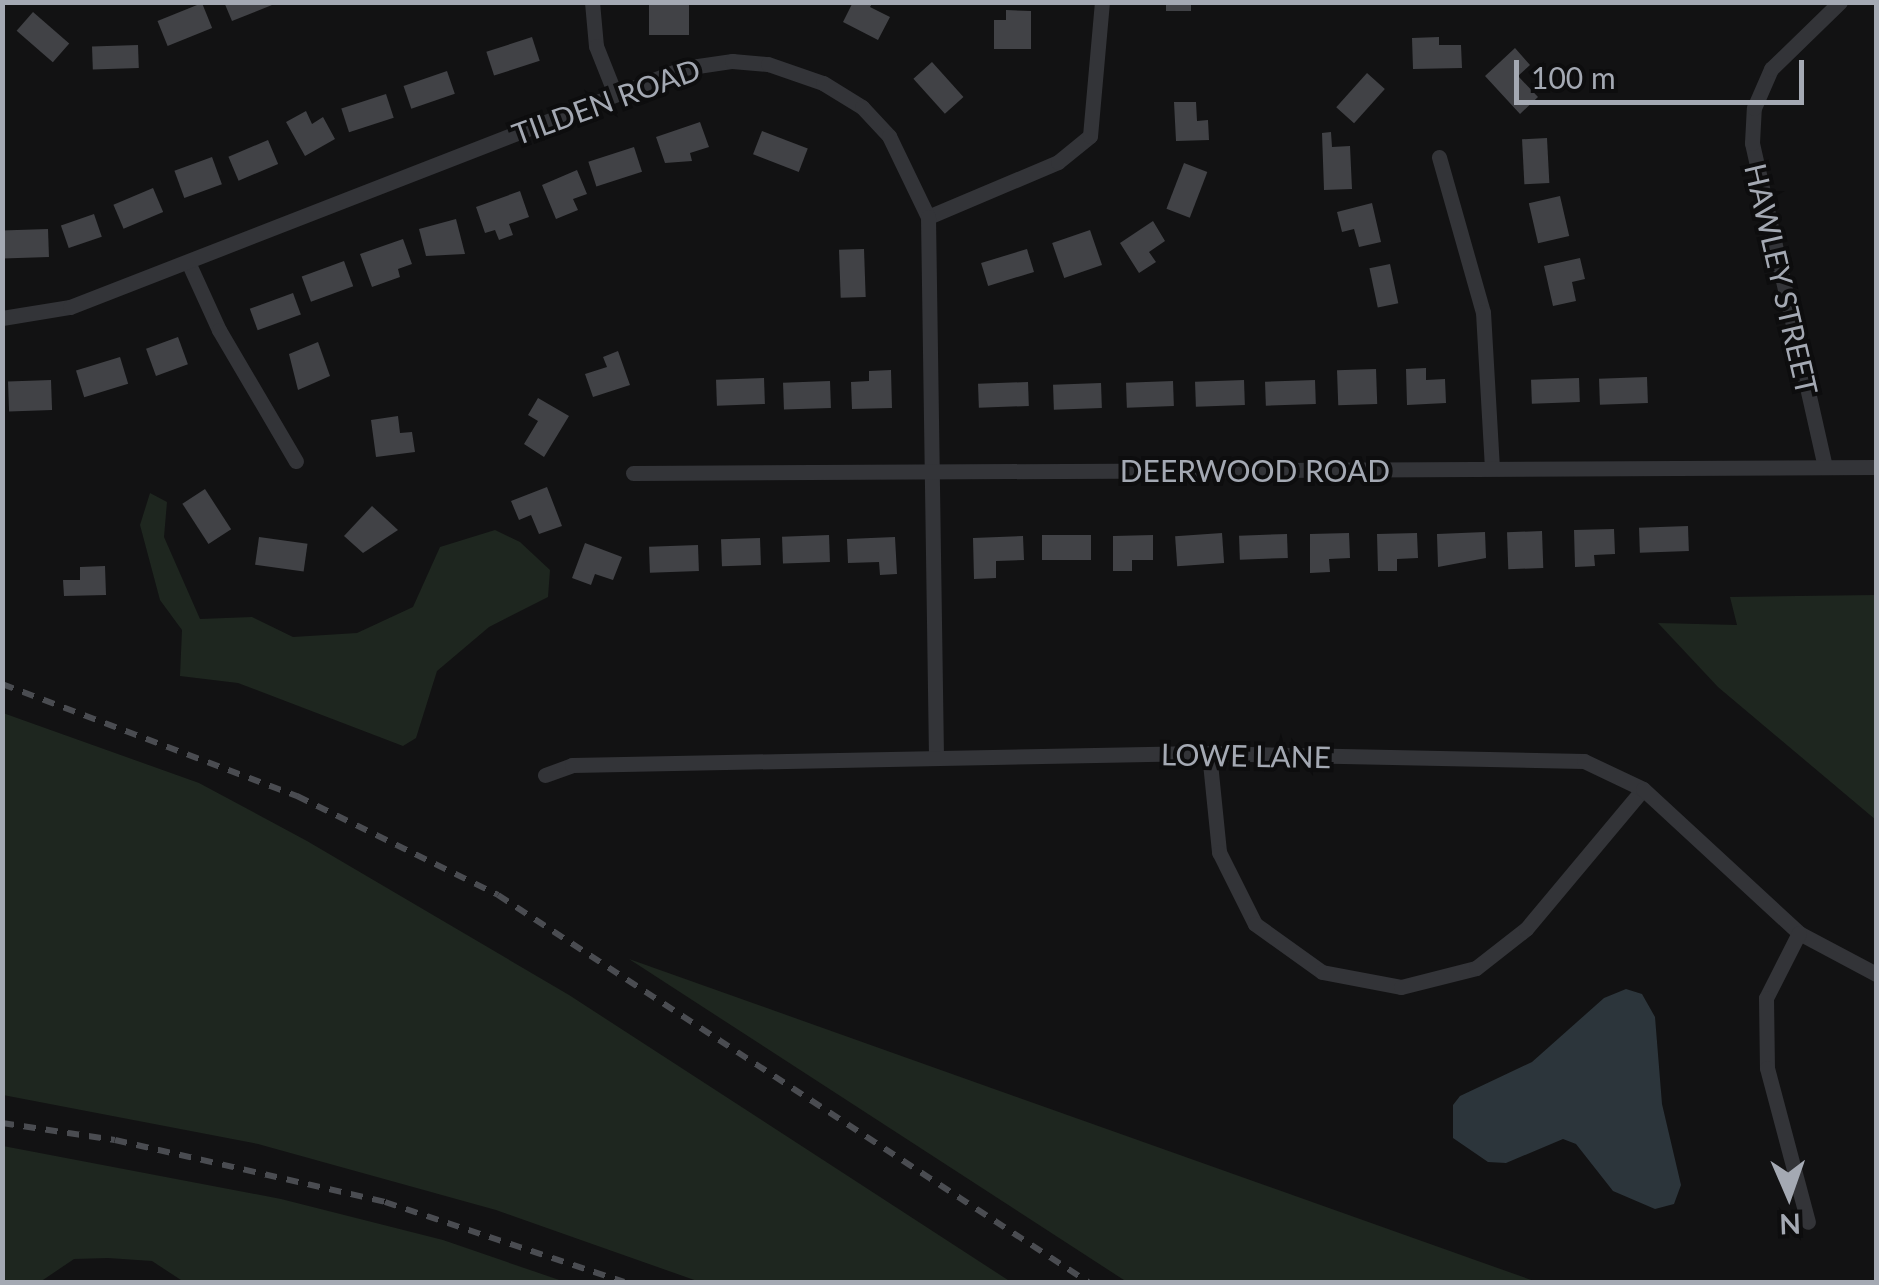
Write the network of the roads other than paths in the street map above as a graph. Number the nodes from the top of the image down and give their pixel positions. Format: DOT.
graph roads {
  1 [pos="592,2"];
  2 [pos="1102,2"];
  3 [pos="1840,2"];
  4 [pos="615,94"];
  5 [pos="1439,157"];
  6 [pos="928,217"];
  7 [pos="188,262"];
  8 [pos="2,318"];
  9 [pos="296,461"];
  10 [pos="1876,467"];
  11 [pos="1492,468"];
  12 [pos="1825,468"];
  13 [pos="934,473"];
  14 [pos="633,474"];
  15 [pos="1210,753"];
  16 [pos="936,758"];
  17 [pos="545,775"];
  18 [pos="1643,789"];
  19 [pos="1799,933"];
  20 [pos="1876,974"];
  21 [pos="1808,1222"];
  1 -- 4 [label="street"];
  2 -- 6 [label="street"];
  3 -- 12 [label="street, HAWLEY STREET"];
  4 -- 6 [label="street, TILDEN ROAD"];
  4 -- 7 [label="street, TILDEN ROAD"];
  5 -- 11 [label="street"];
  6 -- 13 [label="street, TILDEN ROAD"];
  7 -- 8 [label="street, TILDEN ROAD"];
  7 -- 9 [label="street"];
  10 -- 12 [label="street, DEERWOOD ROAD"];
  11 -- 12 [label="street, DEERWOOD ROAD"];
  11 -- 13 [label="street, DEERWOOD ROAD"];
  13 -- 14 [label="street, DEERWOOD ROAD"];
  13 -- 16 [label="street, TILDEN ROAD"];
  15 -- 16 [label="street, LOWE LANE"];
  15 -- 18 [label="street, LOWE LANE"];
  15 -- 18 [label="street"];
  16 -- 17 [label="street, LOWE LANE"];
  18 -- 19 [label="street, LOWE LANE"];
  19 -- 20 [label="street, LOWE LANE"];
  19 -- 21 [label="street"];
}
